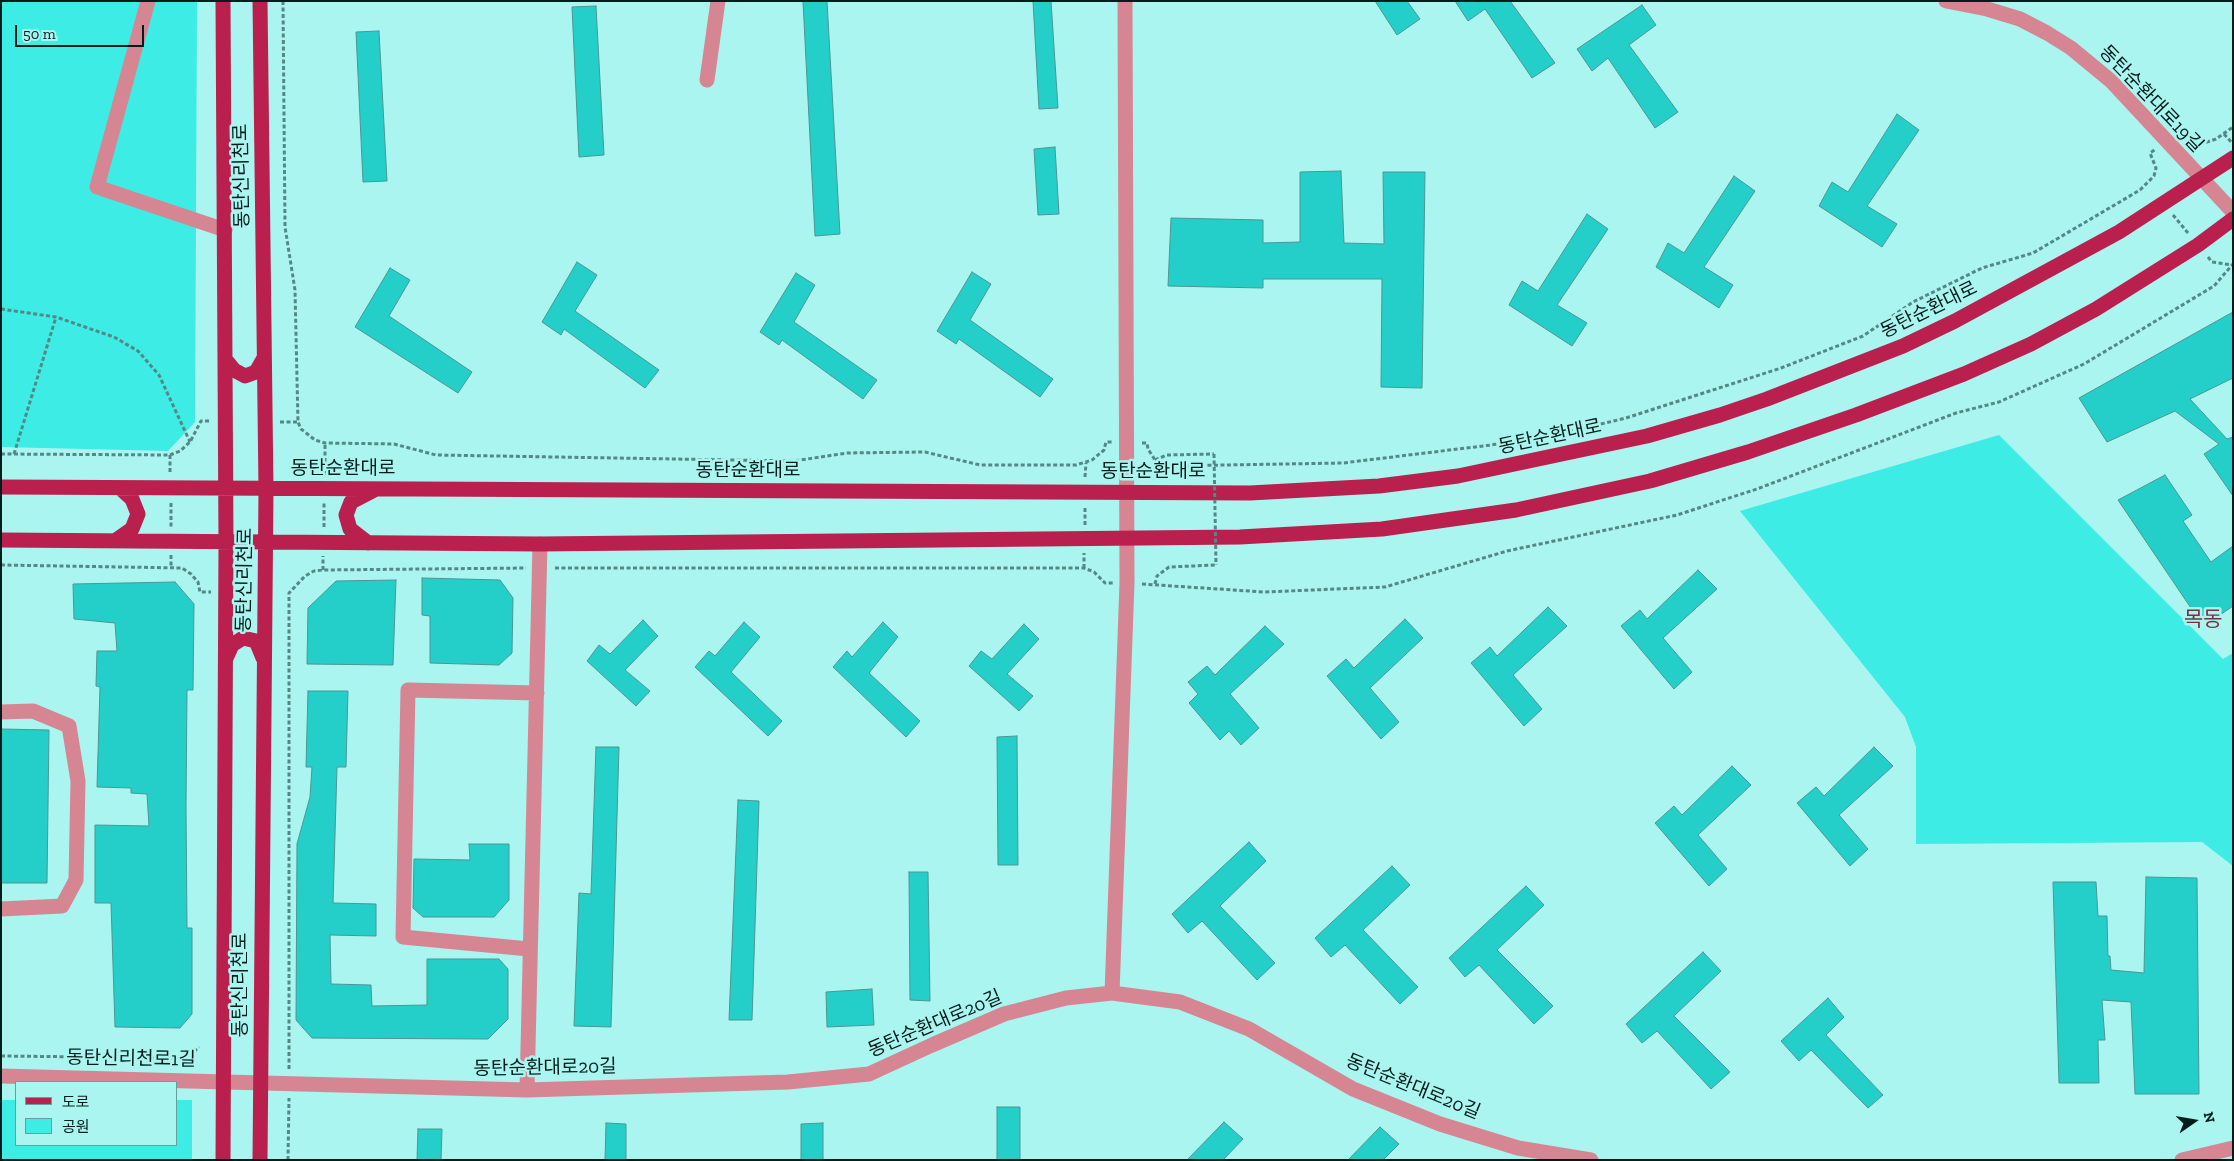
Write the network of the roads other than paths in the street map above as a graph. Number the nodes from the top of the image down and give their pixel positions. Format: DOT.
graph roads {
  1 [pos="148,1"];
  2 [pos="223,1"];
  3 [pos="260,1"];
  4 [pos="718,1"];
  5 [pos="1126,1"];
  6 [pos="1946,1"];
  7 [pos="707,80"];
  8 [pos="2233,158"];
  9 [pos="2202,180"];
  10 [pos="2233,212"];
  11 [pos="2233,219"];
  12 [pos="225,230"];
  13 [pos="264,358"];
  14 [pos="225,359"];
  15 [pos="1,488"];
  16 [pos="120,488"];
  17 [pos="226,488"];
  18 [pos="266,489"];
  19 [pos="375,489"];
  20 [pos="1128,492"];
  21 [pos="1128,537"];
  22 [pos="1,540"];
  23 [pos="115,541"];
  24 [pos="226,542"];
  25 [pos="266,542"];
  26 [pos="368,542"];
  27 [pos="540,544"];
  28 [pos="226,658"];
  29 [pos="264,659"];
  30 [pos="537,693"];
  31 [pos="1,712"];
  32 [pos="1,909"];
  33 [pos="529,949"];
  34 [pos="1112,993"];
  35 [pos="1,1076"];
  36 [pos="224,1081"];
  37 [pos="261,1083"];
  38 [pos="527,1090"];
  39 [pos="2233,1148"];
  40 [pos="223,1160"];
  41 [pos="260,1160"];
  42 [pos="1591,1160"];
  43 [pos="2182,1160"];
  1 -- 12 [label="street"];
  2 -- 12 [label="main road, 동탄신리천로"];
  3 -- 13 [label="main road, 동탄신리천로"];
  4 -- 7 [label="street"];
  5 -- 20 [label="street"];
  6 -- 9 [label="street, 동탄순환대로19길"];
  8 -- 9 [label="main road, 동탄순환대로"];
  9 -- 10 [label="street, 동탄순환대로19길"];
  9 -- 20 [label="main road, 동탄순환대로"];
  11 -- 21 [label="main road"];
  12 -- 14 [label="main road, 동탄신리천로"];
  13 -- 14 [label="main road"];
  13 -- 18 [label="main road, 동탄신리천로"];
  14 -- 17 [label="main road, 동탄신리천로"];
  15 -- 16 [label="main road, 동탄순환대로"];
  16 -- 17 [label="main road, 동탄순환대로"];
  16 -- 23 [label="main road"];
  17 -- 18 [label="main road, 동탄순환대로"];
  17 -- 24 [label="main road, 동탄신리천로"];
  18 -- 19 [label="main road, 동탄순환대로"];
  18 -- 25 [label="main road, 동탄신리천로"];
  19 -- 20 [label="main road, 동탄순환대로"];
  19 -- 26 [label="main road"];
  20 -- 21 [label="street"];
  21 -- 27 [label="main road"];
  21 -- 34 [label="street"];
  22 -- 23 [label="main road"];
  23 -- 24 [label="main road"];
  24 -- 25 [label="main road"];
  24 -- 28 [label="main road, 동탄신리천로"];
  25 -- 26 [label="main road"];
  25 -- 29 [label="main road, 동탄신리천로"];
  26 -- 27 [label="main road"];
  27 -- 30 [label="street"];
  28 -- 29 [label="main road"];
  28 -- 36 [label="main road, 동탄신리천로"];
  29 -- 37 [label="main road, 동탄신리천로"];
  30 -- 33 [label="street"];
  30 -- 33 [label="street"];
  31 -- 32 [label="street"];
  33 -- 38 [label="street"];
  34 -- 38 [label="street, 동탄순환대로20길"];
  34 -- 42 [label="street, 동탄순환대로20길"];
  35 -- 36 [label="street, 동탄신리천로1길"];
  36 -- 37 [label="street, 동탄신리천로1길"];
  36 -- 40 [label="main road, 동탄신리천로"];
  37 -- 38 [label="street, 동탄순환대로20길"];
  37 -- 41 [label="main road, 동탄신리천로"];
  39 -- 43 [label="street"];
}
